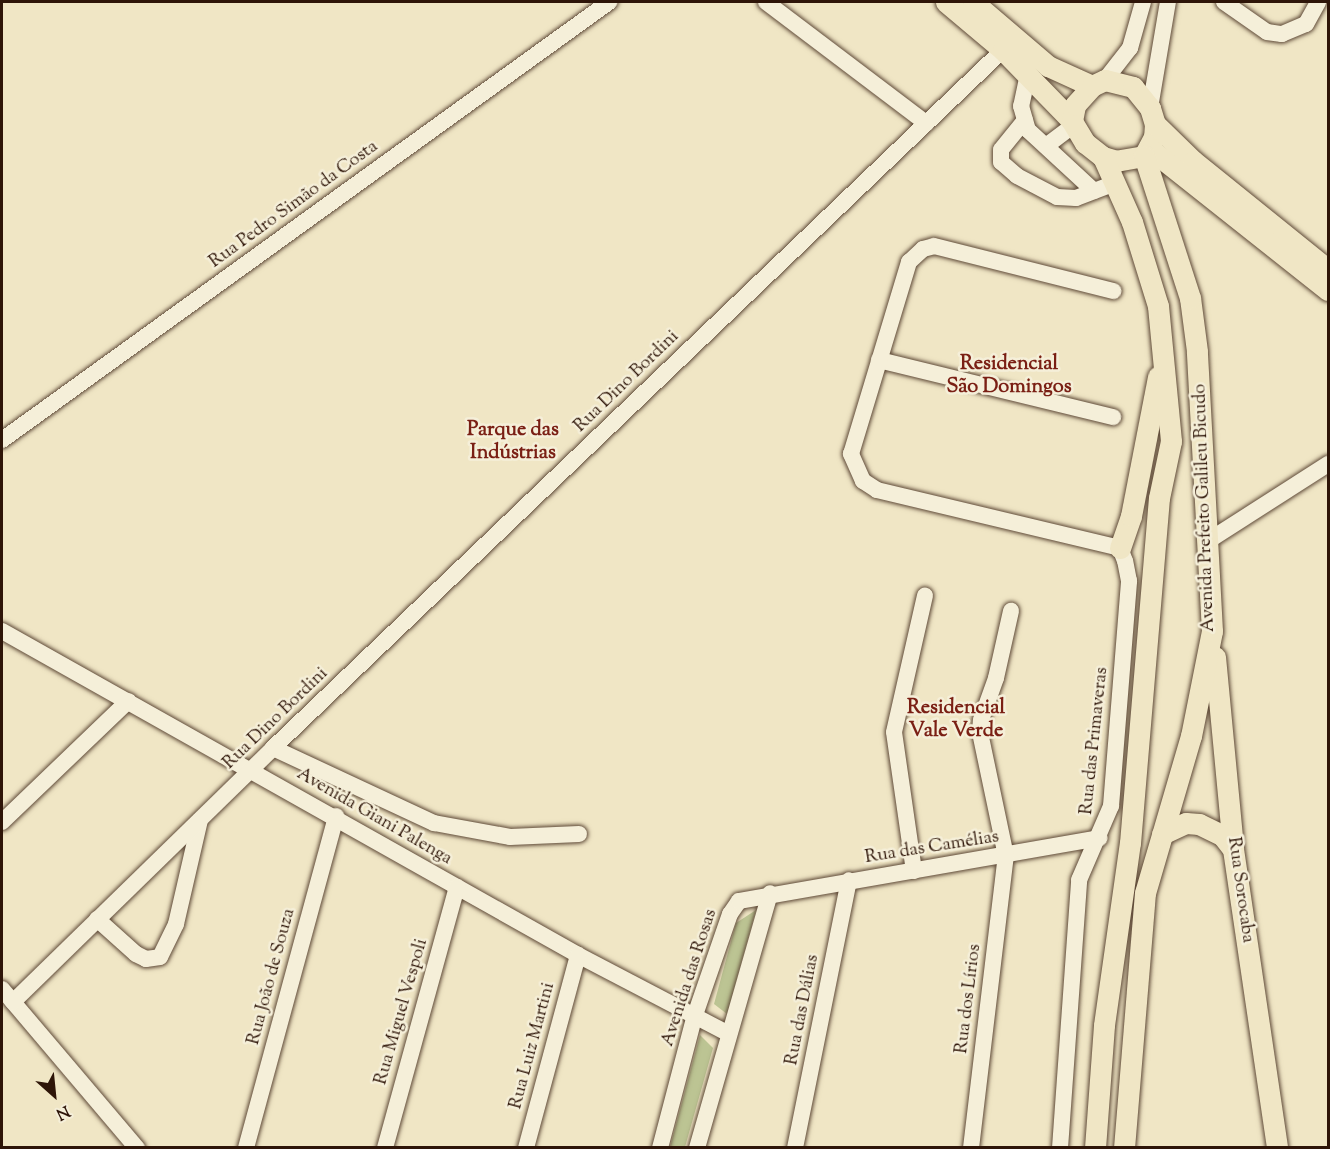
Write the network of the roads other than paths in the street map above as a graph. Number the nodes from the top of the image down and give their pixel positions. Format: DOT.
graph roads {
  1 [pos="609,2"];
  2 [pos="766,2"];
  3 [pos="946,2"];
  4 [pos="973,2"];
  5 [pos="1143,2"];
  6 [pos="1168,2"];
  7 [pos="1224,2"];
  8 [pos="1318,2"];
  9 [pos="1004,50"];
  10 [pos="1028,74"];
  11 [pos="1098,83"];
  12 [pos="1153,116"];
  13 [pos="1025,120"];
  14 [pos="926,123"];
  15 [pos="1073,123"];
  16 [pos="1046,146"];
  17 [pos="1147,153"];
  18 [pos="1103,157"];
  19 [pos="1115,183"];
  20 [pos="1094,191"];
  21 [pos="1329,270"];
  22 [pos="1329,290"];
  23 [pos="1113,291"];
  24 [pos="1164,347"];
  25 [pos="879,360"];
  26 [pos="1113,417"];
  27 [pos="2,440"];
  28 [pos="1329,464"];
  29 [pos="1208,541"];
  30 [pos="1120,548"];
  31 [pos="925,595"];
  32 [pos="1011,610"];
  33 [pos="2,631"];
  34 [pos="1212,631"];
  35 [pos="128,701"];
  36 [pos="273,748"];
  37 [pos="250,770"];
  38 [pos="336,816"];
  39 [pos="200,819"];
  40 [pos="2,822"];
  41 [pos="579,834"];
  42 [pos="1162,834"];
  43 [pos="1100,838"];
  44 [pos="1233,849"];
  45 [pos="1006,856"];
  46 [pos="914,871"];
  47 [pos="849,880"];
  48 [pos="457,887"];
  49 [pos="770,893"];
  50 [pos="97,919"];
  51 [pos="578,955"];
  52 [pos="7,995"];
  53 [pos="695,1015"];
  54 [pos="729,1034"];
  55 [pos="137,1148"];
  56 [pos="246,1148"];
  57 [pos="385,1148"];
  58 [pos="525,1148"];
  59 [pos="660,1148"];
  60 [pos="697,1148"];
  61 [pos="795,1148"];
  62 [pos="971,1148"];
  63 [pos="1060,1148"];
  64 [pos="1095,1148"];
  65 [pos="1124,1148"];
  66 [pos="1277,1148"];
  1 -- 27 [label="street, Rua Pedro Simão da Costa"];
  2 -- 14 [label="street"];
  3 -- 9 [label="main road"];
  4 -- 11 [label="main road"];
  5 -- 11 [label="street"];
  6 -- 12 [label="street"];
  7 -- 8 [label="street"];
  9 -- 10 [label="main road"];
  9 -- 14 [label="street, Rua Dino Bordini"];
  10 -- 13 [label="street"];
  10 -- 15 [label="main road"];
  11 -- 12 [label="main road"];
  11 -- 15 [label="main road"];
  12 -- 17 [label="main road"];
  12 -- 21 [label="main road"];
  13 -- 16 [label="street"];
  13 -- 20 [label="street"];
  14 -- 36 [label="street, Rua Dino Bordini"];
  15 -- 16 [label="street"];
  15 -- 18 [label="main road"];
  16 -- 20 [label="street"];
  17 -- 18 [label="main road"];
  17 -- 22 [label="main road"];
  17 -- 29 [label="main road, Avenida Prefeito Galileu Bicudo"];
  18 -- 19 [label="main road"];
  19 -- 20 [label="street"];
  19 -- 24 [label="main road"];
  23 -- 25 [label="street"];
  24 -- 30 [label="main road"];
  24 -- 64 [label="main road"];
  25 -- 26 [label="street"];
  25 -- 30 [label="street"];
  28 -- 29 [label="street"];
  29 -- 34 [label="main road, Avenida Prefeito Galileu Bicudo"];
  30 -- 43 [label="street, Rua das Primaveras"];
  31 -- 46 [label="street"];
  32 -- 45 [label="street, Rua dos Lírios"];
  33 -- 35 [label="street, Avenida Giani Palenga"];
  34 -- 42 [label="main road, Avenida Prefeito Galileu Bicudo"];
  34 -- 44 [label="main road, Rua Sorocaba"];
  35 -- 37 [label="street, Avenida Giani Palenga"];
  35 -- 40 [label="street"];
  36 -- 37 [label="street, Rua Dino Bordini"];
  36 -- 41 [label="street"];
  37 -- 38 [label="street, Avenida Giani Palenga"];
  37 -- 39 [label="street, Rua Dino Bordini"];
  38 -- 48 [label="street, Avenida Giani Palenga"];
  38 -- 56 [label="street, Rua João de Souza"];
  39 -- 50 [label="street, Rua Dino Bordini"];
  39 -- 50 [label="street"];
  42 -- 44 [label="main road"];
  42 -- 65 [label="main road, Avenida Prefeito Galileu Bicudo"];
  43 -- 45 [label="street, Rua das Camélias"];
  43 -- 63 [label="street, Rua das Primaveras"];
  44 -- 66 [label="main road, Rua Sorocaba"];
  45 -- 46 [label="street, Rua das Camélias"];
  45 -- 62 [label="street, Rua dos Lírios"];
  46 -- 47 [label="street, Rua das Camélias"];
  47 -- 49 [label="street, Rua das Camélias"];
  47 -- 61 [label="street, Rua das Dálias"];
  48 -- 51 [label="street, Avenida Giani Palenga"];
  48 -- 57 [label="street, Rua Miguel Vespoli"];
  49 -- 53 [label="street, Avenida das Rosas"];
  49 -- 54 [label="street"];
  50 -- 52 [label="street, Rua Dino Bordini"];
  51 -- 53 [label="street, Avenida Giani Palenga"];
  51 -- 58 [label="street, Rua Luiz Martini"];
  52 -- 55 [label="street"];
  53 -- 54 [label="street, Avenida Giani Palenga"];
  53 -- 59 [label="street, Avenida das Rosas"];
  54 -- 60 [label="street"];
}
